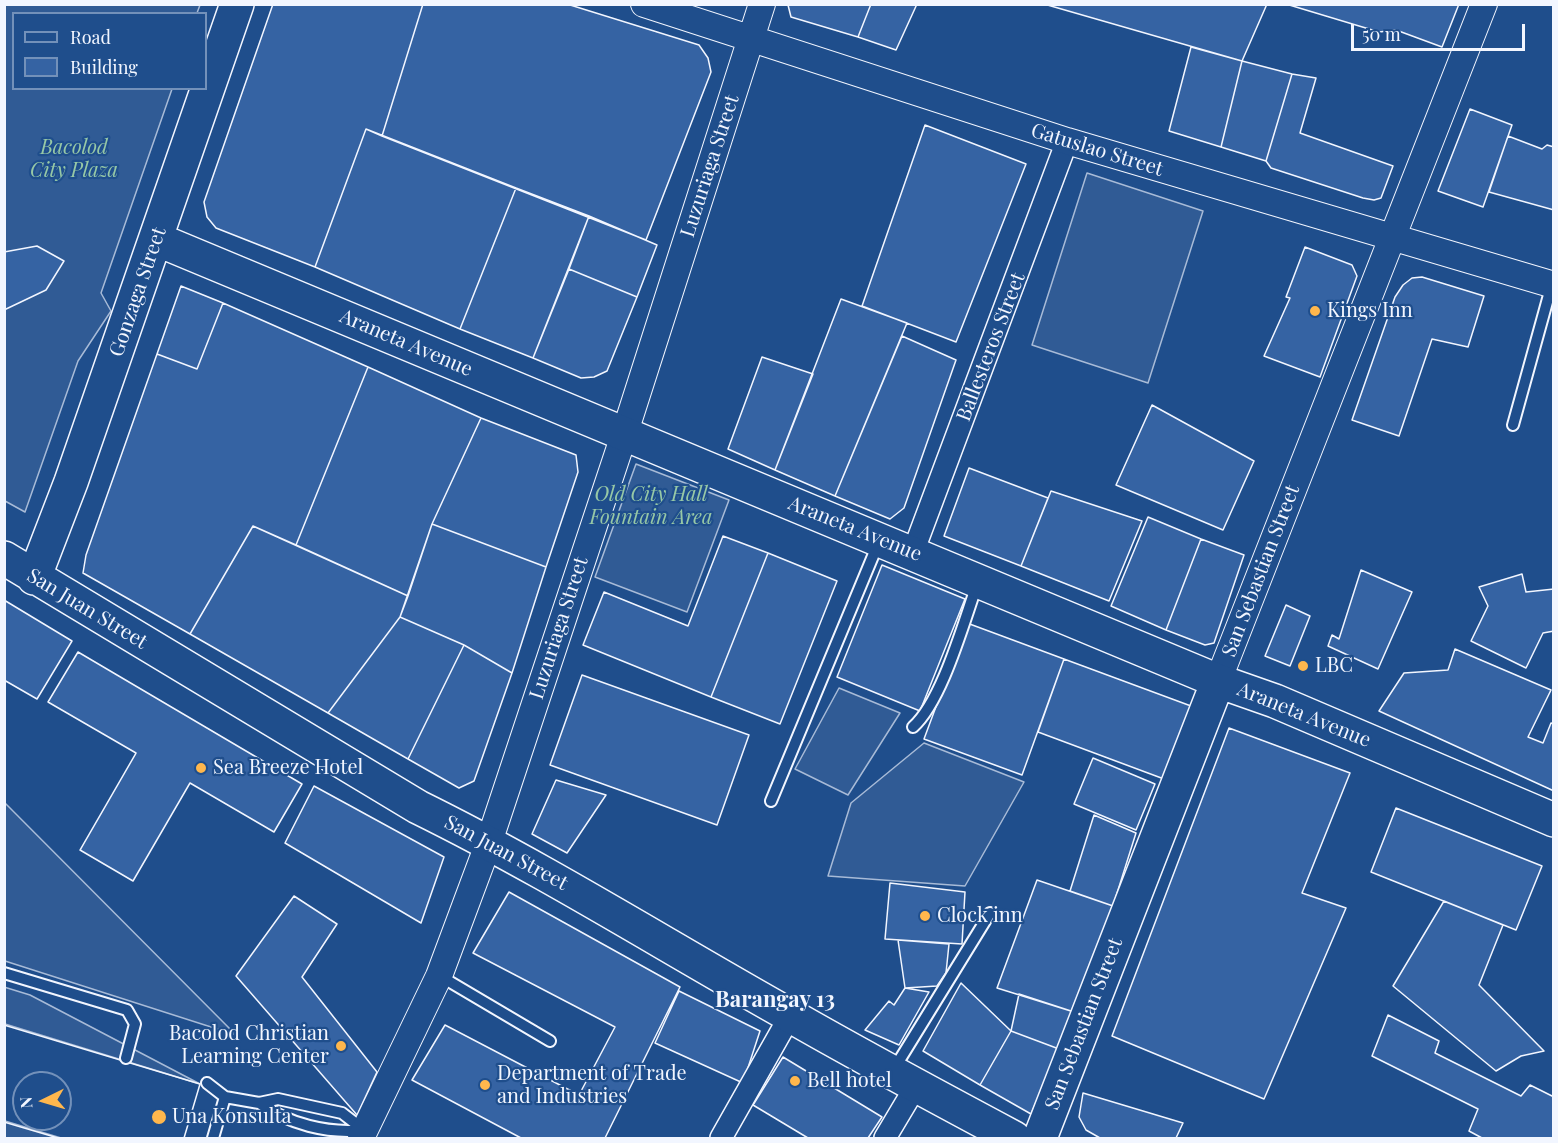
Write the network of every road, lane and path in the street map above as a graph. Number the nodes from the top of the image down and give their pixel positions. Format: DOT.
graph roads {
  1 [pos="237,4"];
  2 [pos="644,4"];
  3 [pos="762,4"];
  4 [pos="1484,4"];
  5 [pos="750,41"];
  6 [pos="1067,141"];
  7 [pos="1392,237"];
  8 [pos="156,239"];
  9 [pos="1553,284"];
  10 [pos="1513,425"];
  11 [pos="625,432"];
  12 [pos="880,539"];
  13 [pos="913,552"];
  14 [pos="4,558"];
  15 [pos="34,578"];
  16 [pos="980,580"];
  17 [pos="1218,681"];
  18 [pos="913,727"];
  19 [pos="771,801"];
  20 [pos="1554,820"];
  21 [pos="489,842"];
  22 [pos="990,913"];
  23 [pos="4,973"];
  24 [pos="439,976"];
  25 [pos="790,1016"];
  26 [pos="550,1041"];
  27 [pos="126,1058"];
  28 [pos="904,1079"];
  29 [pos="207,1083"];
  30 [pos="225,1097"];
  31 [pos="259,1103"];
  32 [pos="363,1134"];
  33 [pos="213,1138"];
  34 [pos="721,1138"];
  35 [pos="885,1138"];
  36 [pos="1014,1138"];
  37 [pos="1040,1138"];
  1 -- 8 [label="main road, Gonzaga Street"];
  2 -- 5 [label="street, Gatuslao Street"];
  3 -- 5 [label="street, Luzuriaga Street"];
  4 -- 7 [label="street, San Sebastian Street"];
  5 -- 6 [label="street, Gatuslao Street"];
  5 -- 11 [label="street, Luzuriaga Street"];
  6 -- 7 [label="street, Gatuslao Street"];
  6 -- 13 [label="street, Ballesteros Street"];
  7 -- 9 [label="street, Gatuslao Street"];
  7 -- 17 [label="street, San Sebastian Street"];
  8 -- 11 [label="main road, Araneta Avenue"];
  8 -- 15 [label="main road, Gonzaga Street"];
  9 -- 10 [label="lane"];
  11 -- 12 [label="main road, Araneta Avenue"];
  11 -- 21 [label="street, Luzuriaga Street"];
  12 -- 13 [label="main road, Araneta Avenue"];
  12 -- 19 [label="lane"];
  13 -- 16 [label="main road, Araneta Avenue"];
  14 -- 15 [label="main road, San Juan Street"];
  15 -- 21 [label="main road, San Juan Street"];
  16 -- 17 [label="main road, Araneta Avenue"];
  16 -- 18 [label="lane"];
  17 -- 20 [label="main road, Araneta Avenue"];
  17 -- 37 [label="main road, San Sebastian Street"];
  21 -- 24 [label="street, Luzuriaga Street"];
  21 -- 25 [label="main road, San Juan Street"];
  22 -- 28 [label="lane"];
  23 -- 27 [label="lane"];
  24 -- 26 [label="lane"];
  24 -- 32 [label="street, Luzuriaga Street"];
  25 -- 28 [label="main road, San Juan Street"];
  25 -- 34 [label="street"];
  28 -- 35 [label="street"];
  28 -- 36 [label="main road, San Juan Street"];
  29 -- 30 [label="lane"];
  30 -- 31 [label="lane"];
  30 -- 33 [label="lane"];
  31 -- 32 [label="lane"];
  31 -- 32 [label="lane"];
}
